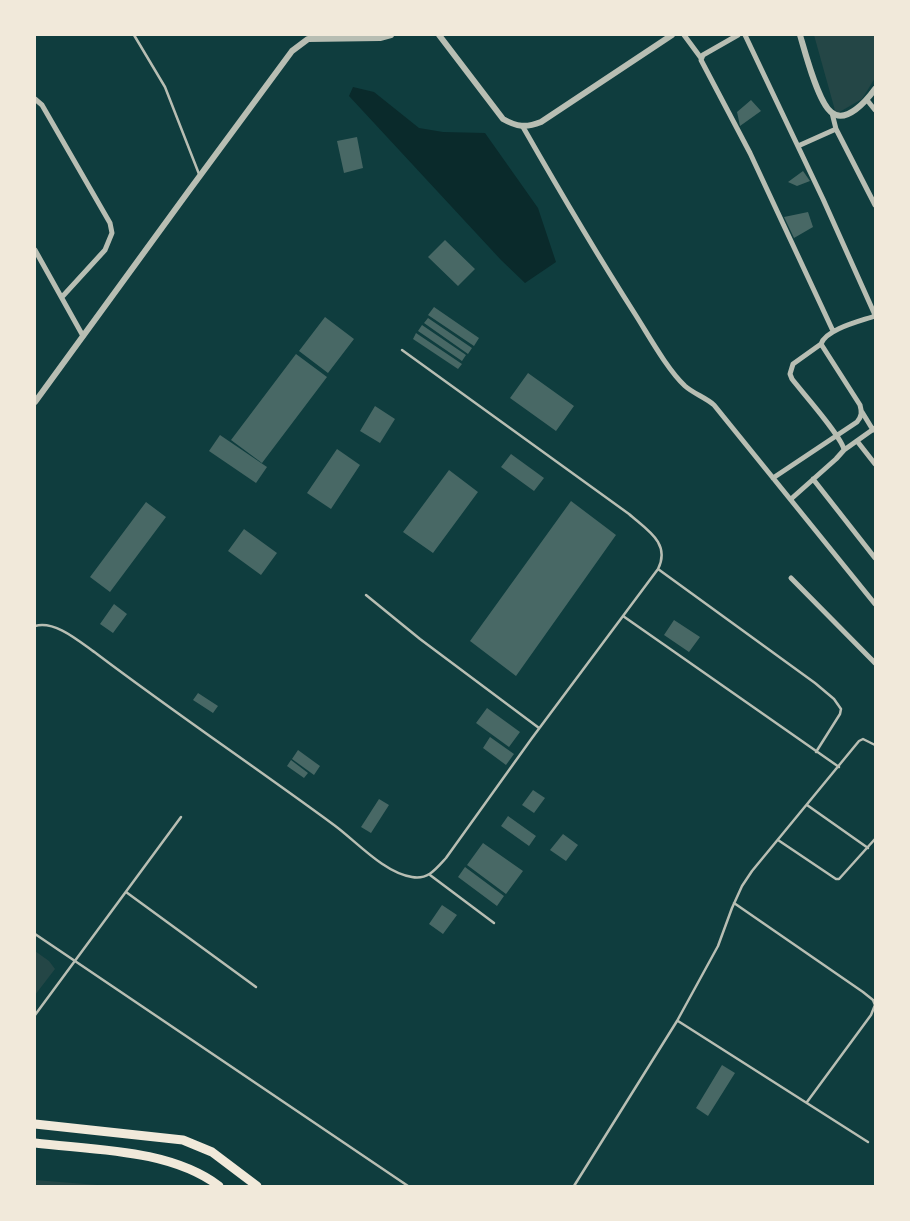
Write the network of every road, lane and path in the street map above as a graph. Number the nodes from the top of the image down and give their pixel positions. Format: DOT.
graph roads {
  1 [pos="134,35"];
  2 [pos="391,35"];
  3 [pos="438,35"];
  4 [pos="672,35"];
  5 [pos="684,35"];
  6 [pos="738,35"];
  7 [pos="745,35"];
  8 [pos="800,35"];
  9 [pos="701,58"];
  10 [pos="875,89"];
  11 [pos="35,99"];
  12 [pos="867,100"];
  13 [pos="875,110"];
  14 [pos="832,113"];
  15 [pos="523,127"];
  16 [pos="836,129"];
  17 [pos="798,146"];
  18 [pos="200,175"];
  19 [pos="875,205"];
  20 [pos="35,250"];
  21 [pos="62,298"];
  22 [pos="875,315"];
  23 [pos="833,331"];
  24 [pos="83,336"];
  25 [pos="821,344"];
  26 [pos="402,350"];
  27 [pos="35,402"];
  28 [pos="862,412"];
  29 [pos="874,429"];
  30 [pos="836,435"];
  31 [pos="857,441"];
  32 [pos="844,450"];
  33 [pos="875,464"];
  34 [pos="773,478"];
  35 [pos="813,480"];
  36 [pos="791,499"];
  37 [pos="875,558"];
  38 [pos="658,569"];
  39 [pos="791,578"];
  40 [pos="366,595"];
  41 [pos="875,604"];
  42 [pos="623,616"];
  43 [pos="35,626"];
  44 [pos="875,663"];
  45 [pos="539,728"];
  46 [pos="875,745"];
  47 [pos="816,752"];
  48 [pos="839,767"];
  49 [pos="807,805"];
  50 [pos="181,817"];
  51 [pos="875,839"];
  52 [pos="778,840"];
  53 [pos="868,848"];
  54 [pos="430,875"];
  55 [pos="126,892"];
  56 [pos="734,903"];
  57 [pos="494,923"];
  58 [pos="35,934"];
  59 [pos="75,962"];
  60 [pos="256,987"];
  61 [pos="875,1005"];
  62 [pos="35,1015"];
  63 [pos="677,1021"];
  64 [pos="807,1102"];
  65 [pos="35,1124"];
  66 [pos="868,1142"];
  67 [pos="35,1143"];
  68 [pos="219,1186"];
  69 [pos="257,1186"];
  70 [pos="408,1186"];
  71 [pos="574,1186"];
  1 -- 18 [label="lane"];
  2 -- 18 [label="street"];
  3 -- 15 [label="street"];
  4 -- 15 [label="street"];
  5 -- 9 [label="street"];
  6 -- 9 [label="street"];
  7 -- 17 [label="street"];
  8 -- 14 [label="street"];
  9 -- 23 [label="street"];
  10 -- 12 [label="street"];
  11 -- 21 [label="street"];
  12 -- 13 [label="street"];
  12 -- 14 [label="street"];
  14 -- 16 [label="street"];
  15 -- 34 [label="street"];
  16 -- 17 [label="street"];
  16 -- 19 [label="street"];
  17 -- 22 [label="street"];
  18 -- 24 [label="street"];
  20 -- 21 [label="street"];
  21 -- 24 [label="street"];
  22 -- 23 [label="street"];
  23 -- 25 [label="street"];
  24 -- 27 [label="street"];
  25 -- 28 [label="street"];
  25 -- 30 [label="street"];
  26 -- 38 [label="lane"];
  28 -- 29 [label="street"];
  28 -- 30 [label="street"];
  29 -- 31 [label="street"];
  30 -- 32 [label="street"];
  30 -- 34 [label="street"];
  31 -- 32 [label="street"];
  31 -- 33 [label="street"];
  32 -- 35 [label="street"];
  34 -- 36 [label="street"];
  35 -- 36 [label="street"];
  35 -- 37 [label="street"];
  36 -- 41 [label="street"];
  38 -- 42 [label="lane"];
  38 -- 47 [label="lane"];
  39 -- 44 [label="street"];
  40 -- 45 [label="lane"];
  42 -- 45 [label="lane"];
  42 -- 47 [label="lane"];
  43 -- 54 [label="lane"];
  45 -- 54 [label="lane"];
  46 -- 48 [label="lane"];
  47 -- 48 [label="lane"];
  48 -- 49 [label="lane"];
  49 -- 52 [label="lane"];
  49 -- 53 [label="lane"];
  50 -- 55 [label="lane"];
  51 -- 53 [label="lane"];
  52 -- 53 [label="lane"];
  52 -- 56 [label="lane"];
  54 -- 57 [label="lane"];
  55 -- 59 [label="lane"];
  55 -- 60 [label="lane"];
  56 -- 61 [label="lane"];
  56 -- 63 [label="lane"];
  58 -- 59 [label="lane"];
  59 -- 62 [label="lane"];
  59 -- 70 [label="lane"];
  61 -- 64 [label="lane"];
  63 -- 64 [label="lane"];
  63 -- 71 [label="lane"];
  64 -- 66 [label="lane"];
  65 -- 69 [label="main road"];
  67 -- 68 [label="main road"];
}
